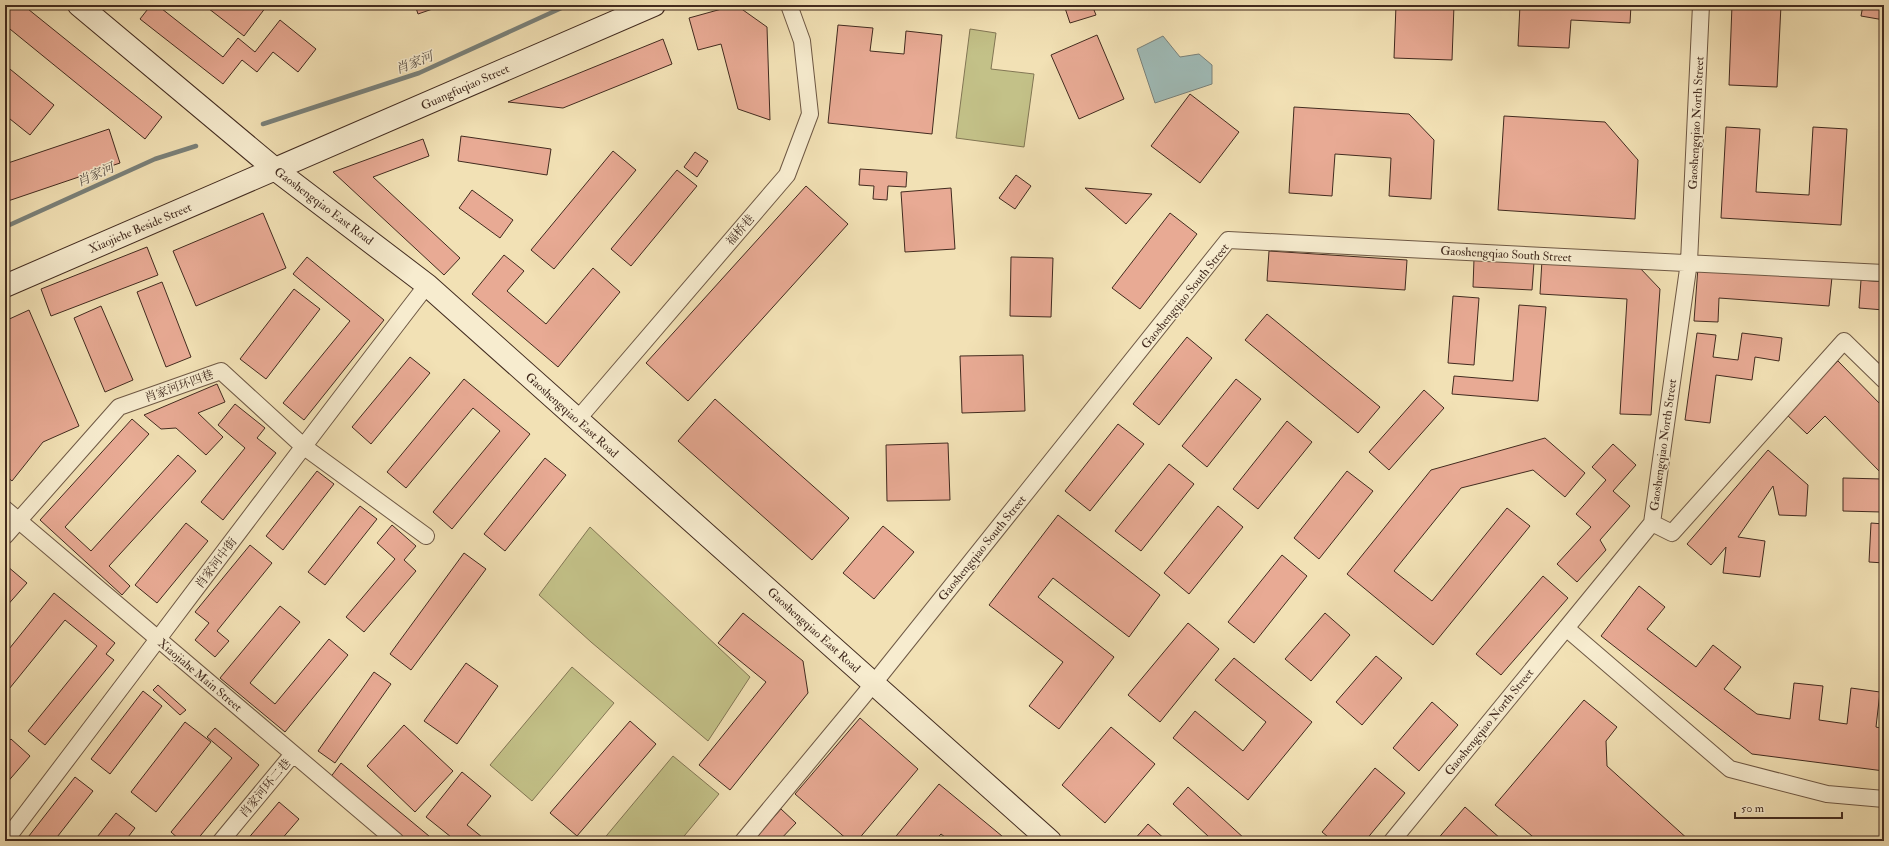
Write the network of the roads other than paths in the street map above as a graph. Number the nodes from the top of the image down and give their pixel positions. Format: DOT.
graph roads {
  1 [pos="79,5"];
  2 [pos="654,5"];
  3 [pos="789,5"];
  4 [pos="1701,5"];
  5 [pos="276,170"];
  6 [pos="1689,262"];
  7 [pos="1884,273"];
  8 [pos="427,285"];
  9 [pos="5,286"];
  10 [pos="1884,380"];
  11 [pos="577,420"];
  12 [pos="303,446"];
  13 [pos="5,509"];
  14 [pos="18,520"];
  15 [pos="1652,523"];
  16 [pos="5,536"];
  17 [pos="426,536"];
  18 [pos="1566,628"];
  19 [pos="159,640"];
  20 [pos="874,684"];
  21 [pos="293,754"];
  22 [pos="1884,799"];
  23 [pos="5,841"];
  24 [pos="221,841"];
  25 [pos="396,841"];
  26 [pos="743,841"];
  27 [pos="1050,841"];
  28 [pos="1392,841"];
  1 -- 5 [label="street, Gaoshengqiao East Road"];
  2 -- 5 [label="street, Guangfuqiao Street"];
  3 -- 11 [label="street, 福桥巷"];
  4 -- 6 [label="street, Gaoshengqiao North Street"];
  5 -- 8 [label="street, Gaoshengqiao East Road"];
  5 -- 9 [label="street, Xiaojiehe Beside Street"];
  6 -- 7 [label="street, Gaoshengqiao South Street"];
  6 -- 15 [label="street, Gaoshengqiao North Street"];
  6 -- 20 [label="street, Gaoshengqiao South Street"];
  8 -- 11 [label="street, Gaoshengqiao East Road"];
  8 -- 12 [label="street, 肖家河中街"];
  10 -- 15 [label="street"];
  11 -- 20 [label="street, Gaoshengqiao East Road"];
  12 -- 14 [label="street, 肖家河环四巷"];
  12 -- 17 [label="street, 肖家河环四巷"];
  12 -- 19 [label="street, 肖家河中街"];
  13 -- 14 [label="street, Xiaojiahe Main Street"];
  14 -- 16 [label="street, 肖家河环四巷"];
  14 -- 19 [label="street, Xiaojiahe Main Street"];
  15 -- 18 [label="street, Gaoshengqiao North Street"];
  18 -- 22 [label="street"];
  18 -- 28 [label="street, Gaoshengqiao North Street"];
  19 -- 21 [label="street, Xiaojiahe Main Street"];
  19 -- 23 [label="street, 肖家河中街"];
  20 -- 26 [label="street, Gaoshengqiao South Street"];
  20 -- 27 [label="street, Gaoshengqiao East Road"];
  21 -- 24 [label="street, 肖家河环二巷"];
  21 -- 25 [label="street, Xiaojiahe Main Street"];
}
